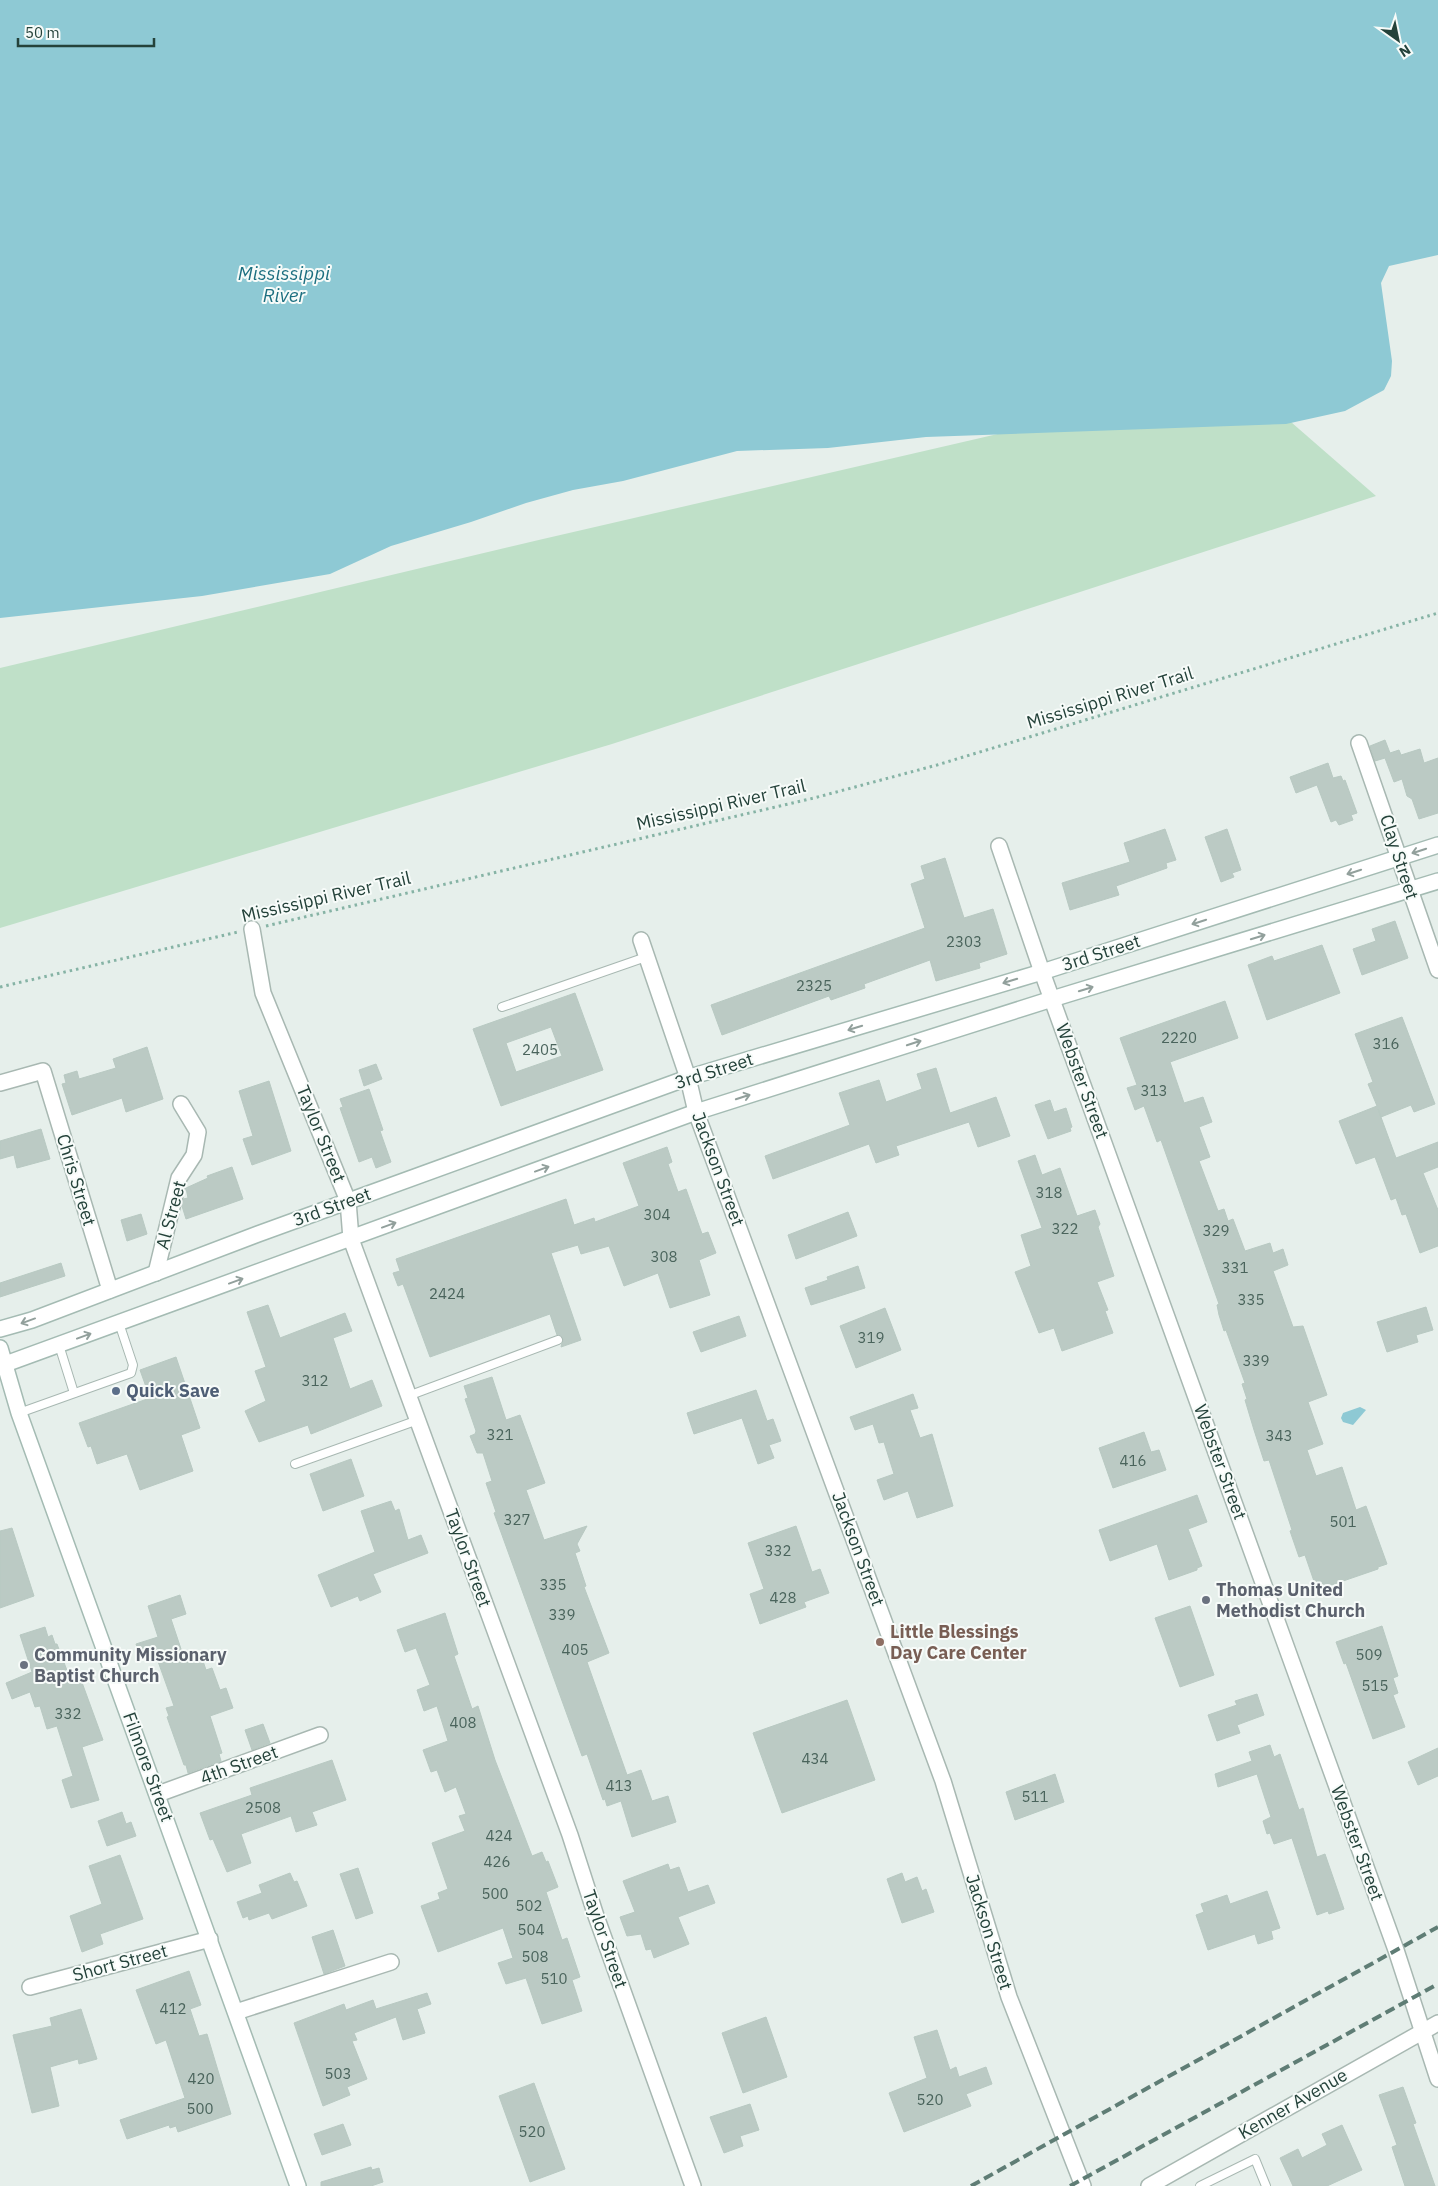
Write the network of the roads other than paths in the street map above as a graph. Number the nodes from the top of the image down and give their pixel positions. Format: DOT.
graph roads {
  1 [pos="1359,743"];
  2 [pos="1438,845"];
  3 [pos="999,846"];
  4 [pos="1400,858"];
  5 [pos="1438,881"];
  6 [pos="1410,891"];
  7 [pos="252,929"];
  8 [pos="641,940"];
  9 [pos="646,957"];
  10 [pos="1438,970"];
  11 [pos="1042,972"];
  12 [pos="1052,999"];
  13 [pos="502,1007"];
  14 [pos="688,1078"];
  15 [pos="0,1083"];
  16 [pos="181,1104"];
  17 [pos="696,1112"];
  18 [pos="348,1201"];
  19 [pos="351,1239"];
  20 [pos="156,1273"];
  21 [pos="110,1290"];
  22 [pos="120,1323"];
  23 [pos="0,1329"];
  24 [pos="558,1340"];
  25 [pos="59,1345"];
  26 [pos="0,1348"];
  27 [pos="2,1365"];
  28 [pos="74,1393"];
  29 [pos="408,1396"];
  30 [pos="19,1413"];
  31 [pos="418,1420"];
  32 [pos="295,1464"];
  33 [pos="320,1735"];
  34 [pos="158,1794"];
  35 [pos="210,1938"];
  36 [pos="390,1962"];
  37 [pos="30,1987"];
  38 [pos="236,2012"];
  39 [pos="1438,2023"];
  40 [pos="1421,2032"];
  41 [pos="1438,2079"];
  42 [pos="298,2186"];
  43 [pos="693,2186"];
  44 [pos="1083,2186"];
  45 [pos="1149,2186"];
  46 [pos="1200,2186"];
  47 [pos="1266,2186"];
  1 -- 4 [label="street, Clay Street"];
  2 -- 4 [label="street, 3rd Street, one-way"];
  3 -- 11 [label="street, Webster Street"];
  4 -- 6 [label="street, Clay Street"];
  4 -- 11 [label="street, 3rd Street, one-way"];
  5 -- 6 [label="street, 3rd Street"];
  6 -- 10 [label="street, Clay Street"];
  12 -- 6 [label="street, 3rd Street, one-way"];
  7 -- 18 [label="street, Taylor Street"];
  8 -- 9 [label="street, Jackson Street"];
  9 -- 13 [label="lane"];
  9 -- 14 [label="street, Jackson Street"];
  11 -- 12 [label="street, Webster Street"];
  11 -- 14 [label="street, 3rd Street, one-way"];
  17 -- 12 [label="street, 3rd Street, one-way"];
  12 -- 40 [label="street, Webster Street"];
  14 -- 17 [label="street, Jackson Street"];
  14 -- 18 [label="street, 3rd Street"];
  15 -- 21 [label="street, Chris Street"];
  16 -- 20 [label="street, Al Street"];
  19 -- 17 [label="street, 3rd Street, one-way"];
  17 -- 44 [label="street, Jackson Street"];
  18 -- 19 [label="street, Taylor Street"];
  18 -- 20 [label="street, 3rd Street"];
  22 -- 19 [label="street, 3rd Street, one-way"];
  19 -- 29 [label="street, Taylor Street"];
  20 -- 21 [label="street, 3rd Street"];
  21 -- 23 [label="street, 3rd Street, one-way"];
  25 -- 22 [label="street, 3rd Street, one-way"];
  22 -- 28 [label="lane"];
  24 -- 29 [label="lane"];
  25 -- 27 [label="street, 3rd Street"];
  25 -- 28 [label="lane"];
  26 -- 27 [label="street, Filmore Street"];
  27 -- 30 [label="street, Filmore Street"];
  28 -- 30 [label="lane"];
  29 -- 31 [label="street, Taylor Street"];
  30 -- 34 [label="street, Filmore Street"];
  31 -- 32 [label="lane"];
  31 -- 43 [label="street, Taylor Street"];
  33 -- 34 [label="street, 4th Street"];
  34 -- 35 [label="street, Filmore Street"];
  35 -- 37 [label="street, Short Street"];
  35 -- 38 [label="street, Filmore Street"];
  36 -- 38 [label="street"];
  38 -- 42 [label="street, Filmore Street"];
  39 -- 40 [label="street, Kenner Avenue"];
  40 -- 41 [label="street, Webster Street"];
  40 -- 45 [label="street, Kenner Avenue"];
  46 -- 47 [label="lane"];
}
